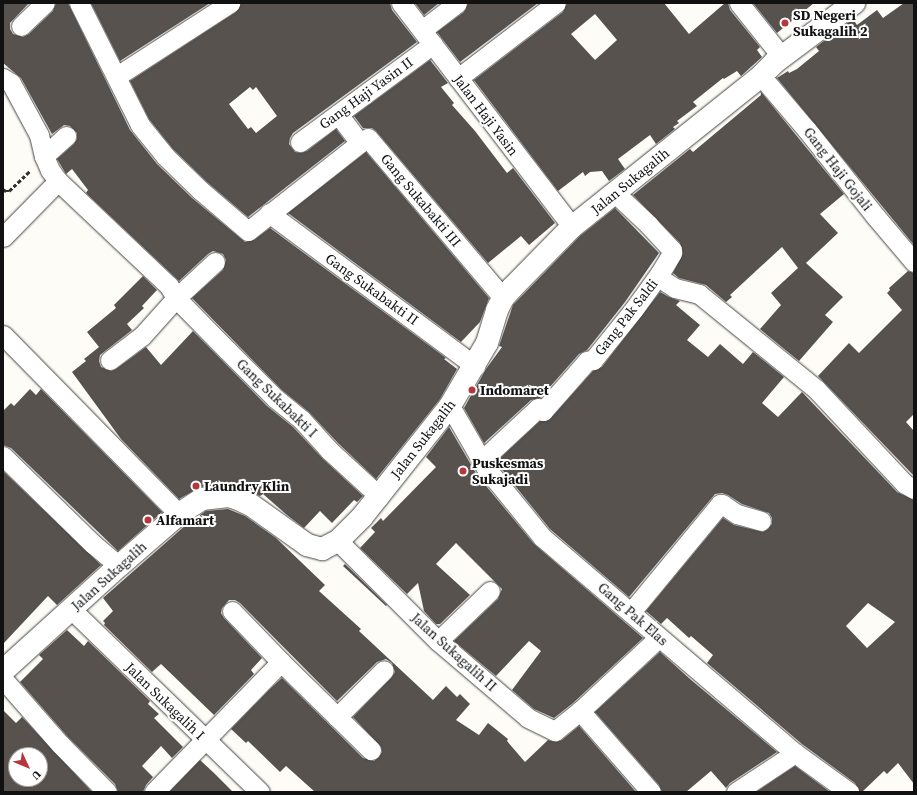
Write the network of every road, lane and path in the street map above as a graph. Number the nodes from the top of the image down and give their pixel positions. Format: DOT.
graph roads {
  1 [pos="45,3"];
  2 [pos="79,3"];
  3 [pos="230,3"];
  4 [pos="401,3"];
  5 [pos="457,3"];
  6 [pos="556,3"];
  7 [pos="738,3"];
  8 [pos="854,3"];
  9 [pos="21,26"];
  10 [pos="427,37"];
  11 [pos="782,57"];
  12 [pos="117,76"];
  13 [pos="761,76"];
  14 [pos="3,78"];
  15 [pos="458,78"];
  16 [pos="338,114"];
  17 [pos="66,136"];
  18 [pos="300,142"];
  19 [pos="360,143"];
  20 [pos="44,156"];
  21 [pos="58,181"];
  22 [pos="3,189"];
  23 [pos="615,193"];
  24 [pos="269,213"];
  25 [pos="572,227"];
  26 [pos="3,237"];
  27 [pos="215,262"];
  28 [pos="914,262"];
  29 [pos="658,277"];
  30 [pos="176,298"];
  31 [pos="503,298"];
  32 [pos="3,335"];
  33 [pos="110,360"];
  34 [pos="475,366"];
  35 [pos="450,406"];
  36 [pos="3,456"];
  37 [pos="482,460"];
  38 [pos="914,489"];
  39 [pos="379,496"];
  40 [pos="179,514"];
  41 [pos="761,521"];
  42 [pos="338,541"];
  43 [pos="119,566"];
  44 [pos="490,591"];
  45 [pos="71,609"];
  46 [pos="232,611"];
  47 [pos="631,612"];
  48 [pos="438,641"];
  49 [pos="653,643"];
  50 [pos="281,662"];
  51 [pos="384,670"];
  52 [pos="3,672"];
  53 [pos="3,679"];
  54 [pos="580,711"];
  55 [pos="337,717"];
  56 [pos="204,739"];
  57 [pos="371,750"];
  58 [pos="795,753"];
  59 [pos="107,792"];
  60 [pos="154,792"];
  61 [pos="260,792"];
  62 [pos="651,792"];
  63 [pos="736,792"];
  64 [pos="849,792"];
  1 -- 9 [label="street"];
  2 -- 12 [label="street"];
  3 -- 12 [label="street"];
  4 -- 10 [label="street, Jalan Haji Yasin"];
  5 -- 10 [label="street, Gang Haji Yasin II"];
  6 -- 15 [label="street"];
  7 -- 11 [label="street"];
  8 -- 11 [label="street, Jalan Sukagalih"];
  10 -- 15 [label="street, Jalan Haji Yasin"];
  10 -- 16 [label="street, Gang Haji Yasin II"];
  11 -- 13 [label="street, Jalan Sukagalih"];
  12 -- 24 [label="street"];
  13 -- 23 [label="street, Jalan Sukagalih"];
  13 -- 28 [label="street, Gang Haji Gojali"];
  14 -- 20 [label="street, Gang Sukabakti I"];
  15 -- 25 [label="street, Jalan Haji Yasin"];
  16 -- 18 [label="street, Gang Haji Yasin II"];
  16 -- 19 [label="street"];
  17 -- 20 [label="street"];
  19 -- 24 [label="street"];
  19 -- 31 [label="street, Gang Sukabakti III"];
  20 -- 21 [label="street, Gang Sukabakti I"];
  20 -- 22 [label="path"];
  21 -- 26 [label="street"];
  21 -- 30 [label="street, Gang Sukabakti I"];
  23 -- 25 [label="street, Jalan Sukagalih"];
  23 -- 29 [label="street, Gang Pak Saldi"];
  24 -- 34 [label="street, Gang Sukabakti II"];
  25 -- 31 [label="street, Jalan Sukagalih"];
  27 -- 30 [label="street"];
  29 -- 37 [label="street, Gang Pak Saldi"];
  29 -- 38 [label="street"];
  30 -- 33 [label="street"];
  30 -- 39 [label="street, Gang Sukabakti I"];
  31 -- 34 [label="street, Jalan Sukagalih"];
  32 -- 40 [label="street"];
  34 -- 35 [label="street, Jalan Sukagalih"];
  35 -- 37 [label="street, Gang Pak Elas"];
  35 -- 39 [label="street, Jalan Sukagalih"];
  36 -- 43 [label="street"];
  37 -- 47 [label="street, Gang Pak Elas"];
  39 -- 42 [label="street, Jalan Sukagalih"];
  40 -- 42 [label="street, Jalan Sukagalih"];
  40 -- 43 [label="street, Jalan Sukagalih"];
  41 -- 47 [label="street"];
  42 -- 48 [label="street, Jalan Sukagalih II"];
  43 -- 45 [label="street, Jalan Sukagalih"];
  44 -- 48 [label="street"];
  45 -- 52 [label="street, Jalan Sukagalih"];
  45 -- 56 [label="street, Jalan Sukagalih I"];
  46 -- 50 [label="street"];
  47 -- 58 [label="street, Gang Pak Elas"];
  48 -- 54 [label="street, Jalan Sukagalih II"];
  49 -- 54 [label="street"];
  50 -- 55 [label="street"];
  50 -- 56 [label="street"];
  51 -- 55 [label="street"];
  53 -- 59 [label="street"];
  54 -- 62 [label="street"];
  55 -- 57 [label="street"];
  56 -- 60 [label="street"];
  56 -- 61 [label="street, Jalan Sukagalih I"];
  58 -- 63 [label="street"];
  58 -- 64 [label="street, Gang Pak Elas"];
}
